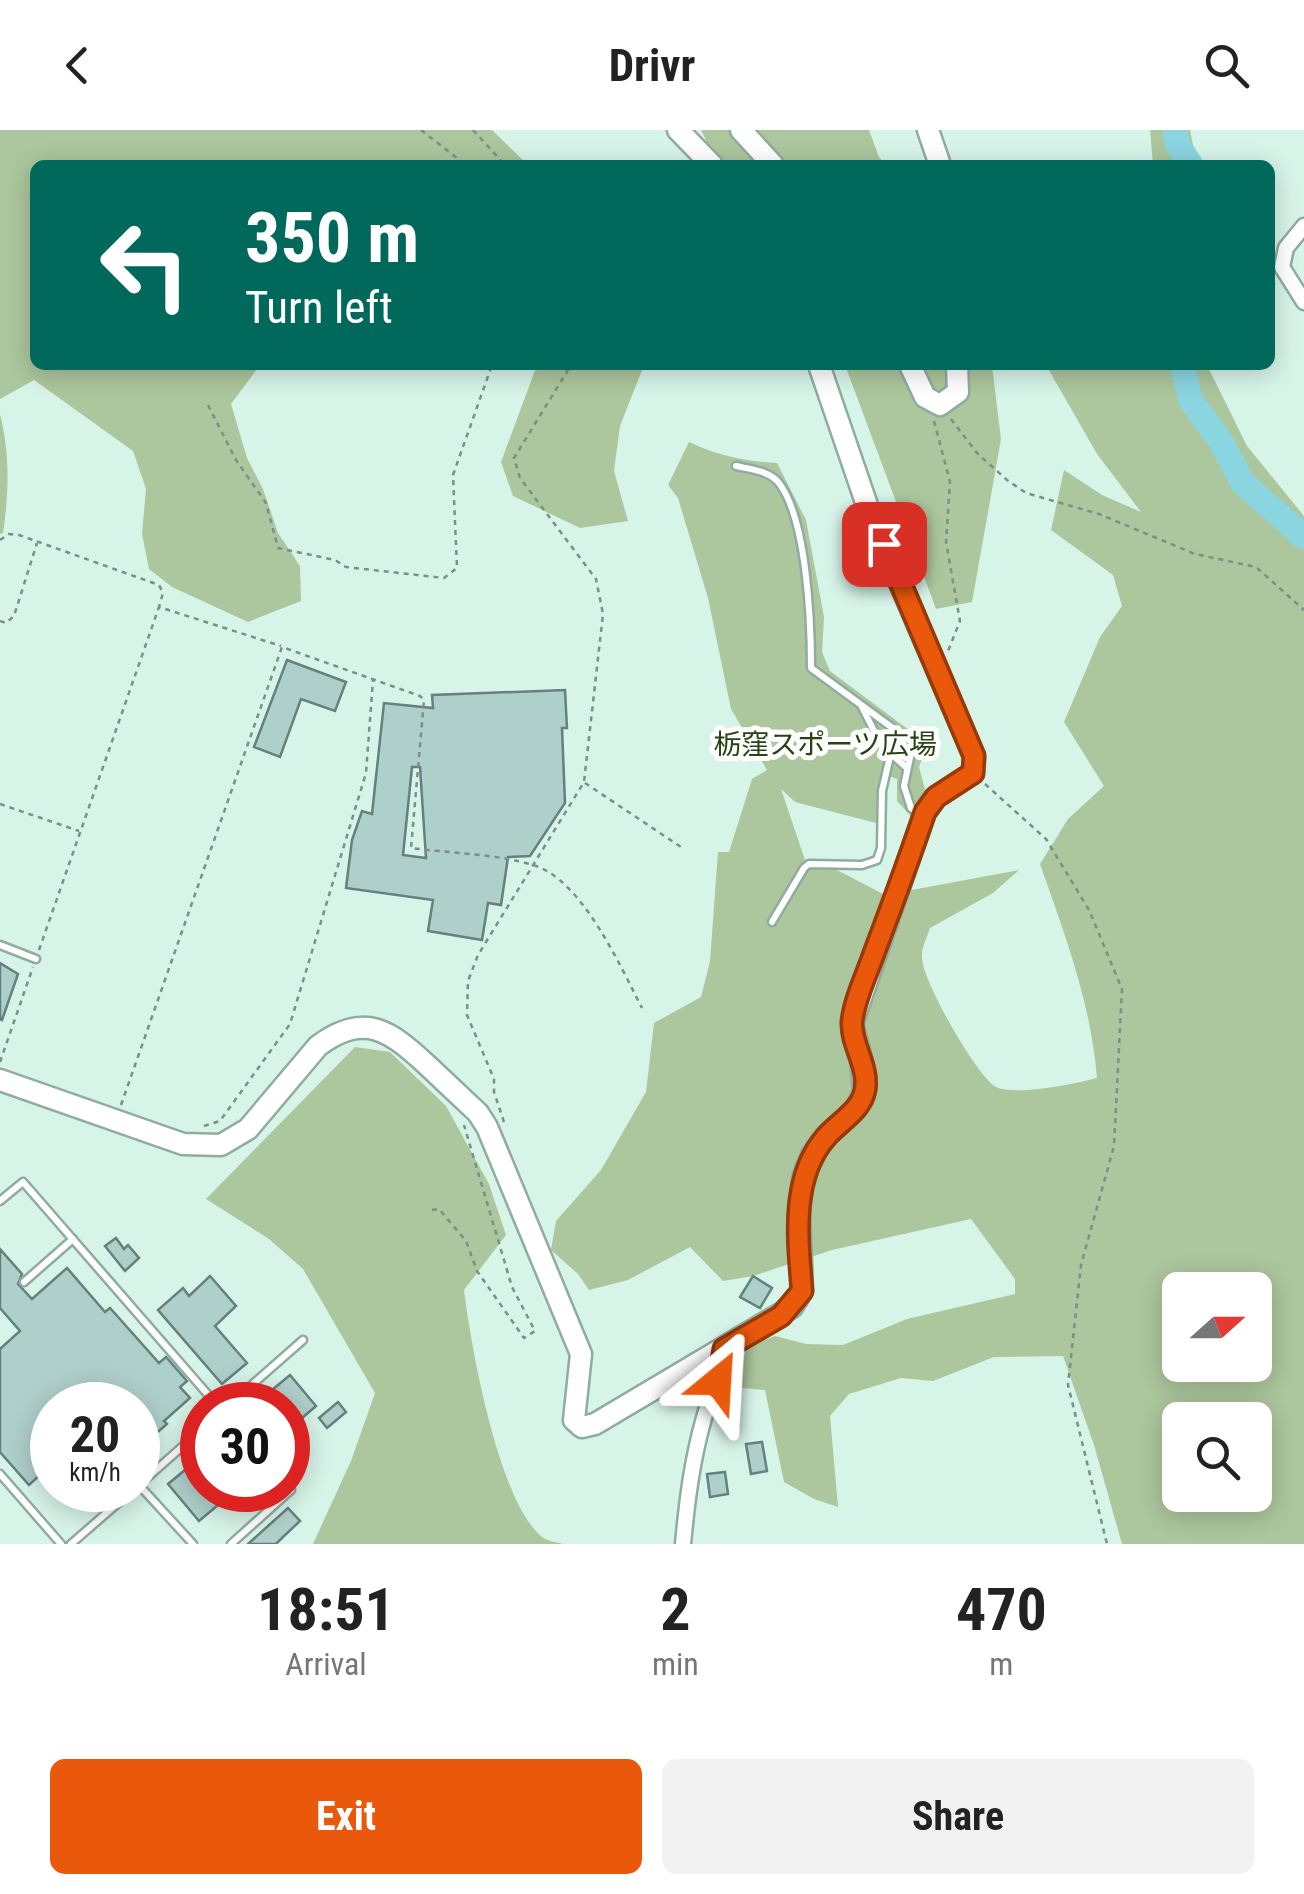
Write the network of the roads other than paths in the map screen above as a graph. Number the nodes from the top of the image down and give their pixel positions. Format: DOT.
graph roads {
  1 [pos="678,130"];
  2 [pos="741,130"];
  3 [pos="928,130"];
  4 [pos="707,160"];
  5 [pos="768,160"];
  6 [pos="938,160"];
  7 [pos="1304,226"];
  8 [pos="1304,302"];
  9 [pos="821,370"];
  10 [pos="912,370"];
  11 [pos="957,370"];
  12 [pos="736,466"];
  13 [pos="861,704"];
  14 [pos="890,756"];
  15 [pos="907,768"];
  16 [pos="924,815"];
  17 [pos="772,922"];
  18 [pos="0,946"];
  19 [pos="36,959"];
  20 [pos="0,1080"];
  21 [pos="0,1202"];
  22 [pos="72,1239"];
  23 [pos="24,1282"];
  24 [pos="303,1340"];
  25 [pos="724,1349"];
  26 [pos="197,1382"];
  27 [pos="255,1382"];
  28 [pos="180,1449"];
  29 [pos="160,1466"];
  30 [pos="0,1474"];
  31 [pos="160,1510"];
  32 [pos="108,1512"];
  33 [pos="267,1512"];
  34 [pos="61,1544"];
  35 [pos="71,1544"];
  36 [pos="193,1544"];
  37 [pos="232,1544"];
  38 [pos="683,1544"];
  1 -- 4 [label="street"];
  2 -- 5 [label="street"];
  3 -- 6 [label="street"];
  7 -- 8 [label="street"];
  9 -- 16 [label="street"];
  10 -- 11 [label="street"];
  12 -- 13 [label="lane"];
  13 -- 14 [label="lane"];
  13 -- 15 [label="lane"];
  14 -- 15 [label="lane"];
  14 -- 17 [label="lane"];
  15 -- 16 [label="lane"];
  16 -- 25 [label="street"];
  18 -- 19 [label="lane"];
  20 -- 25 [label="street"];
  21 -- 22 [label="lane"];
  22 -- 23 [label="lane"];
  22 -- 26 [label="lane"];
  24 -- 27 [label="lane"];
  25 -- 38 [label="street"];
  28 -- 29 [label="lane"];
  30 -- 34 [label="lane"];
  31 -- 36 [label="lane"];
  32 -- 35 [label="lane"];
  33 -- 37 [label="lane"];
}
